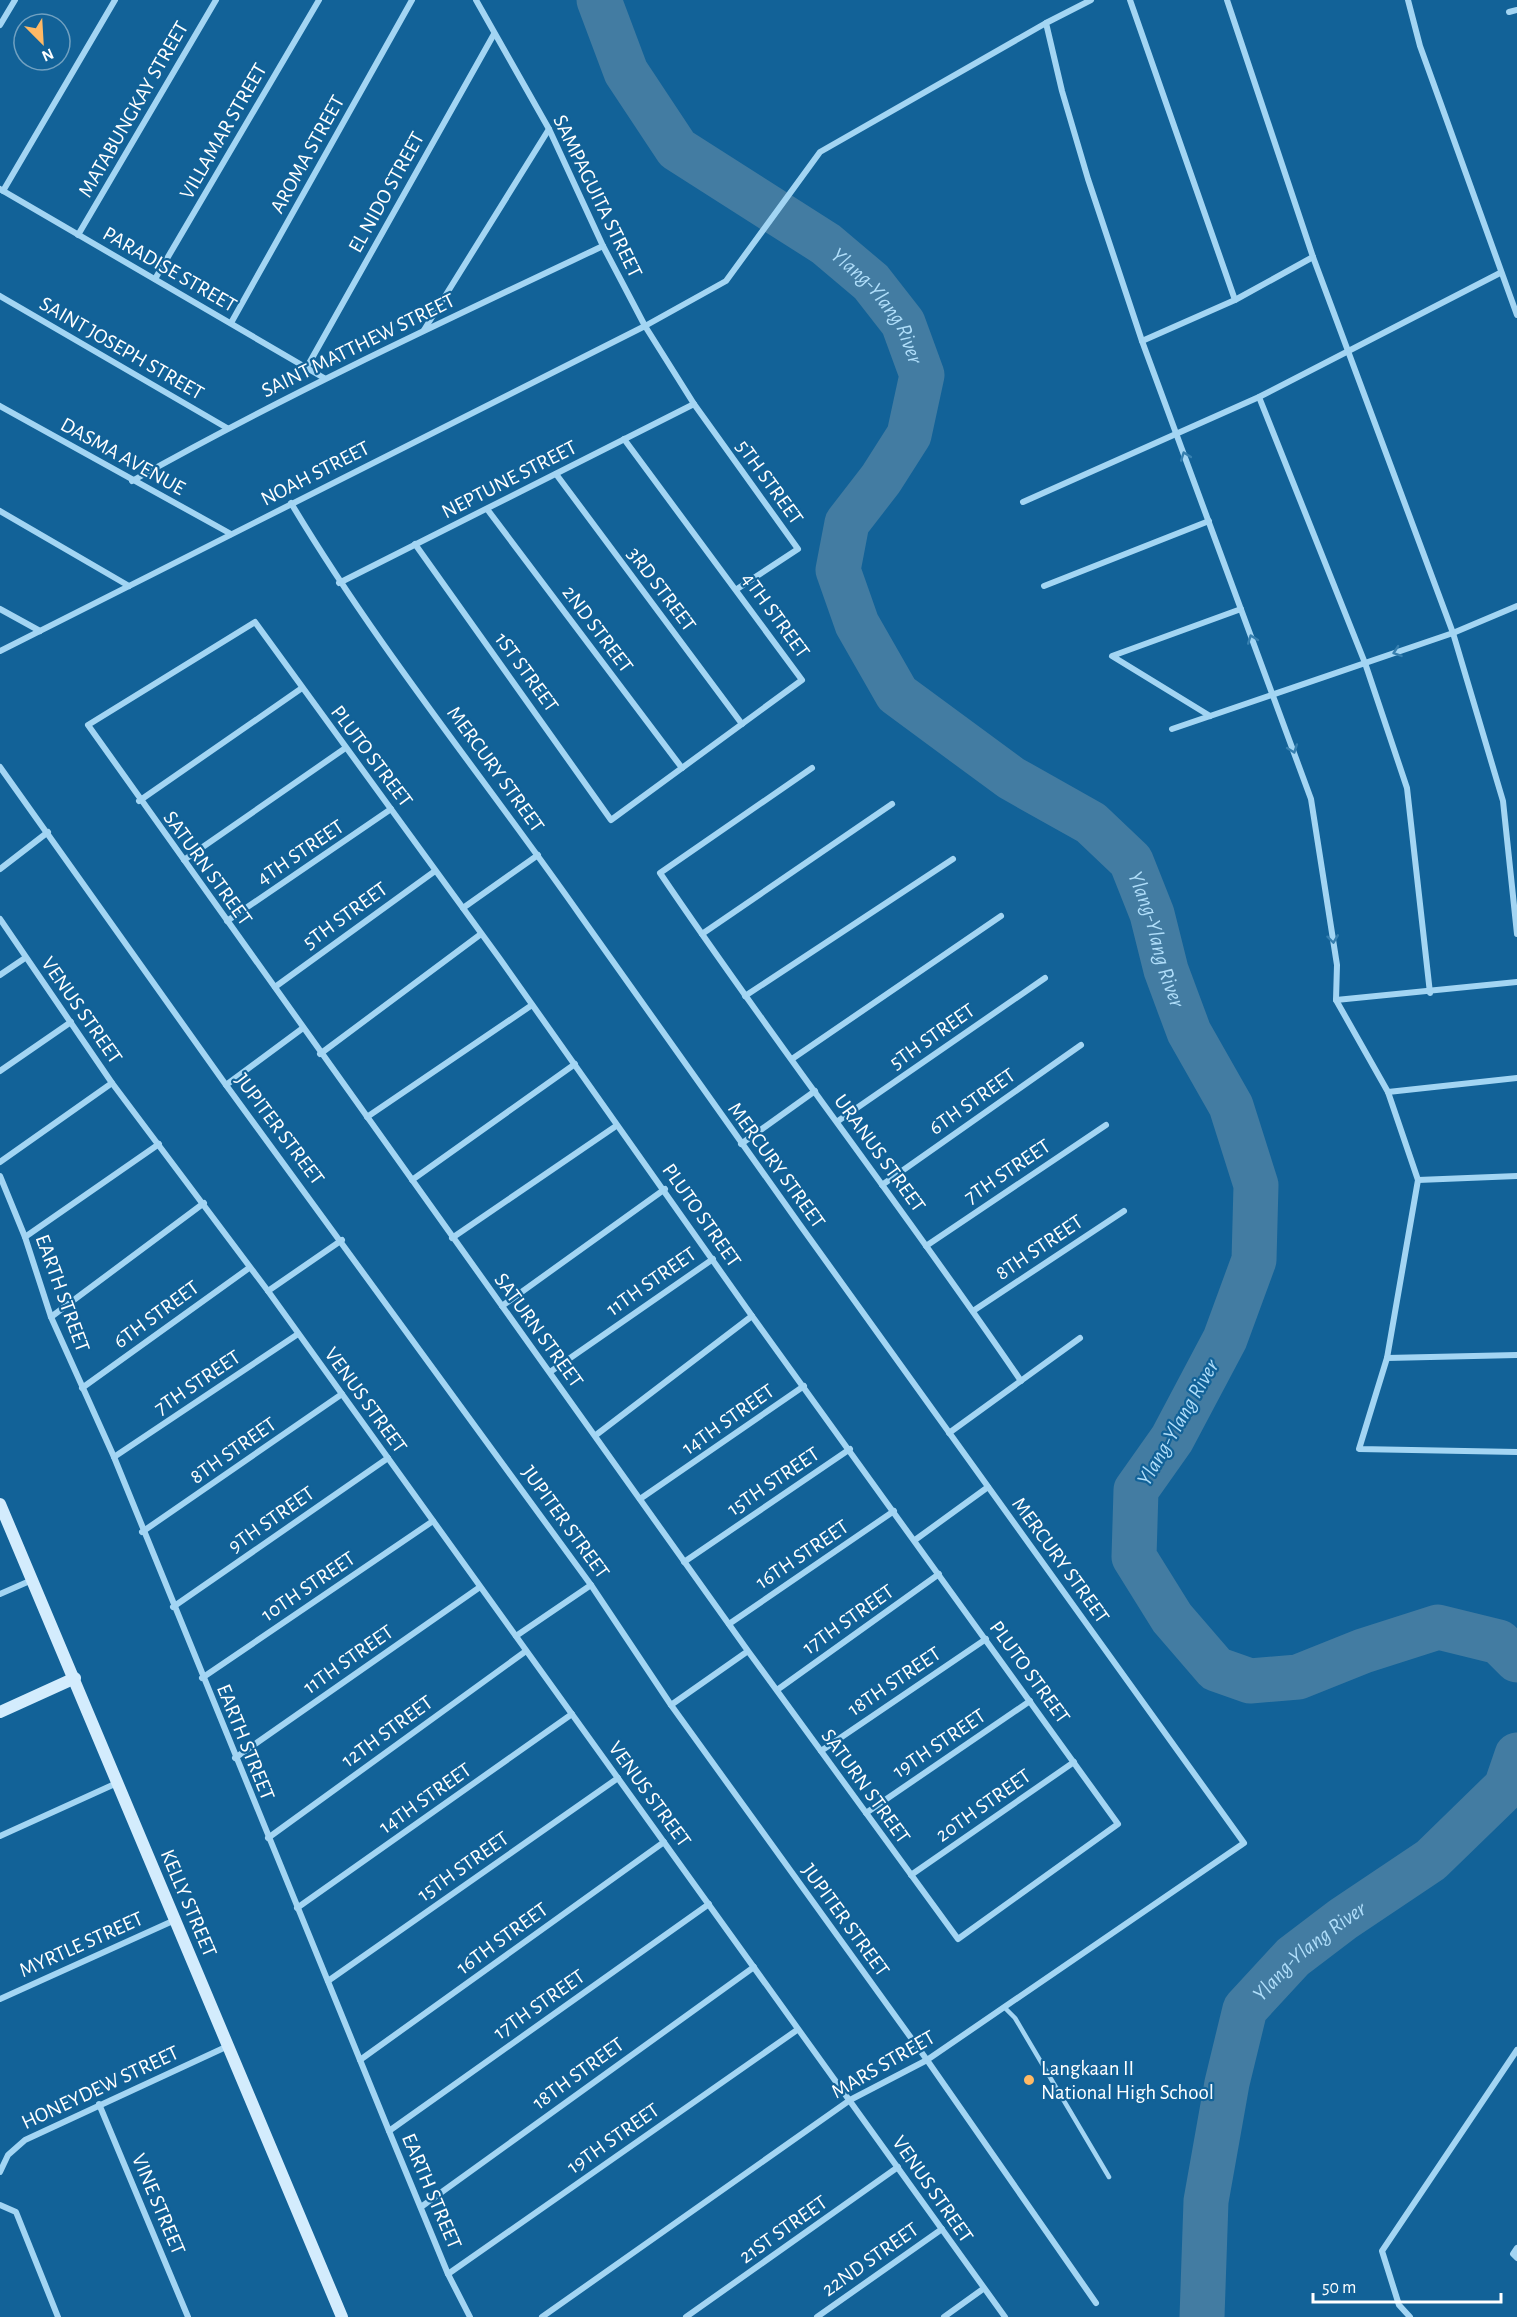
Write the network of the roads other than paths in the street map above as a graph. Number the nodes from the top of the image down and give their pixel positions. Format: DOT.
graph roads {
  1 [pos="15,0"];
  2 [pos="116,0"];
  3 [pos="216,0"];
  4 [pos="319,0"];
  5 [pos="412,0"];
  6 [pos="476,0"];
  7 [pos="1091,0"];
  8 [pos="1130,0"];
  9 [pos="1227,0"];
  10 [pos="1408,0"];
  11 [pos="1517,9"];
  12 [pos="1509,12"];
  13 [pos="1046,23"];
  14 [pos="0,25"];
  15 [pos="494,34"];
  16 [pos="549,129"];
  17 [pos="2,190"];
  18 [pos="78,235"];
  19 [pos="603,246"];
  20 [pos="1313,257"];
  21 [pos="1500,273"];
  22 [pos="155,279"];
  23 [pos="0,296"];
  24 [pos="1235,300"];
  25 [pos="1517,315"];
  26 [pos="231,323"];
  27 [pos="645,326"];
  28 [pos="424,330"];
  29 [pos="1142,341"];
  30 [pos="1348,353"];
  31 [pos="307,367"];
  32 [pos="324,378"];
  33 [pos="1259,398"];
  34 [pos="694,404"];
  35 [pos="0,406"];
  36 [pos="227,428"];
  37 [pos="1176,434"];
  38 [pos="624,439"];
  39 [pos="556,474"];
  40 [pos="132,481"];
  41 [pos="1023,502"];
  42 [pos="291,503"];
  43 [pos="488,509"];
  44 [pos="0,511"];
  45 [pos="1209,521"];
  46 [pos="231,534"];
  47 [pos="415,544"];
  48 [pos="339,583"];
  49 [pos="129,586"];
  50 [pos="1044,586"];
  51 [pos="738,589"];
  52 [pos="1517,606"];
  53 [pos="0,609"];
  54 [pos="1241,609"];
  55 [pos="40,631"];
  56 [pos="1453,633"];
  57 [pos="0,651"];
  58 [pos="1365,663"];
  59 [pos="302,688"];
  60 [pos="1273,694"];
  61 [pos="1210,716"];
  62 [pos="742,724"];
  63 [pos="88,725"];
  64 [pos="1172,729"];
  65 [pos="344,749"];
  66 [pos="0,767"];
  67 [pos="682,768"];
  68 [pos="812,768"];
  69 [pos="139,801"];
  70 [pos="892,804"];
  71 [pos="391,810"];
  72 [pos="611,820"];
  73 [pos="48,832"];
  74 [pos="538,855"];
  75 [pos="953,859"];
  76 [pos="184,860"];
  77 [pos="0,869"];
  78 [pos="435,871"];
  79 [pos="463,908"];
  80 [pos="1001,916"];
  81 [pos="0,919"];
  82 [pos="227,921"];
  83 [pos="481,934"];
  84 [pos="702,934"];
  85 [pos="1517,934"];
  86 [pos="25,958"];
  87 [pos="0,975"];
  88 [pos="1045,978"];
  89 [pos="1517,982"];
  90 [pos="275,987"];
  91 [pos="1430,993"];
  92 [pos="745,996"];
  93 [pos="1336,999"];
  94 [pos="532,1005"];
  95 [pos="71,1022"];
  96 [pos="303,1028"];
  97 [pos="1082,1045"];
  98 [pos="320,1054"];
  99 [pos="792,1059"];
  100 [pos="575,1064"];
  101 [pos="0,1071"];
  102 [pos="1517,1078"];
  103 [pos="112,1083"];
  104 [pos="226,1084"];
  105 [pos="815,1091"];
  106 [pos="1388,1092"];
  107 [pos="367,1117"];
  108 [pos="838,1121"];
  109 [pos="1106,1125"];
  110 [pos="616,1126"];
  111 [pos="741,1143"];
  112 [pos="159,1144"];
  113 [pos="0,1162"];
  114 [pos="0,1176"];
  115 [pos="1517,1176"];
  116 [pos="412,1180"];
  117 [pos="1418,1180"];
  118 [pos="882,1185"];
  119 [pos="665,1189"];
  120 [pos="204,1203"];
  121 [pos="1124,1211"];
  122 [pos="25,1237"];
  123 [pos="452,1238"];
  124 [pos="342,1240"];
  125 [pos="926,1246"];
  126 [pos="713,1258"];
  127 [pos="249,1268"];
  128 [pos="268,1291"];
  129 [pos="502,1306"];
  130 [pos="973,1311"];
  131 [pos="752,1316"];
  132 [pos="51,1317"];
  133 [pos="298,1334"];
  134 [pos="1080,1338"];
  135 [pos="1517,1355"];
  136 [pos="1387,1358"];
  137 [pos="549,1372"];
  138 [pos="1021,1381"];
  139 [pos="804,1386"];
  140 [pos="82,1388"];
  141 [pos="342,1394"];
  142 [pos="950,1433"];
  143 [pos="596,1435"];
  144 [pos="850,1449"];
  145 [pos="1517,1452"];
  146 [pos="114,1457"];
  147 [pos="388,1458"];
  148 [pos="988,1487"];
  149 [pos="640,1499"];
  150 [pos="0,1504"];
  151 [pos="894,1511"];
  152 [pos="433,1521"];
  153 [pos="142,1532"];
  154 [pos="915,1539"];
  155 [pos="684,1562"];
  156 [pos="939,1574"];
  157 [pos="32,1580"];
  158 [pos="591,1585"];
  159 [pos="480,1587"];
  160 [pos="0,1594"];
  161 [pos="173,1607"];
  162 [pos="729,1624"];
  163 [pos="516,1636"];
  164 [pos="986,1639"];
  165 [pos="526,1651"];
  166 [pos="748,1651"];
  167 [pos="75,1678"];
  168 [pos="202,1678"];
  169 [pos="777,1690"];
  170 [pos="1030,1701"];
  171 [pos="671,1705"];
  172 [pos="0,1712"];
  173 [pos="572,1714"];
  174 [pos="821,1751"];
  175 [pos="235,1758"];
  176 [pos="1074,1762"];
  177 [pos="618,1778"];
  178 [pos="117,1782"];
  179 [pos="866,1813"];
  180 [pos="0,1836"];
  181 [pos="268,1838"];
  182 [pos="664,1842"];
  183 [pos="1244,1843"];
  184 [pos="911,1875"];
  185 [pos="709,1904"];
  186 [pos="297,1908"];
  187 [pos="175,1919"];
  188 [pos="958,1940"];
  189 [pos="754,1967"];
  190 [pos="328,1982"];
  191 [pos="0,1999"];
  192 [pos="1004,2007"];
  193 [pos="797,2030"];
  194 [pos="228,2046"];
  195 [pos="1517,2050"];
  196 [pos="360,2060"];
  197 [pos="927,2060"];
  198 [pos="850,2100"];
  199 [pos="99,2104"];
  200 [pos="389,2131"];
  201 [pos="898,2168"];
  202 [pos="0,2172"];
  203 [pos="1109,2177"];
  204 [pos="0,2205"];
  205 [pos="421,2207"];
  206 [pos="942,2229"];
  207 [pos="448,2274"];
  208 [pos="983,2289"];
  209 [pos="1096,2303"];
  210 [pos="58,2317"];
  211 [pos="188,2317"];
  212 [pos="342,2317"];
  213 [pos="470,2317"];
  214 [pos="542,2317"];
  215 [pos="686,2317"];
  216 [pos="817,2317"];
  217 [pos="944,2317"];
  218 [pos="1005,2317"];
  219 [pos="1410,2317"];
  1 -- 14 [label="street"];
  2 -- 17 [label="street"];
  3 -- 18 [label="street, MATABUNGKAY STREET"];
  4 -- 22 [label="street, VILLAMAR STREET"];
  5 -- 26 [label="street, AROMA STREET"];
  6 -- 15 [label="street, SAMPAGUITA STREET"];
  7 -- 13 [label="street"];
  8 -- 24 [label="street"];
  9 -- 20 [label="street"];
  10 -- 21 [label="street"];
  11 -- 12 [label="street"];
  13 -- 27 [label="street, NOAH STREET"];
  13 -- 29 [label="street"];
  15 -- 16 [label="street, SAMPAGUITA STREET"];
  15 -- 31 [label="street, EL NIDO STREET"];
  16 -- 19 [label="street, SAMPAGUITA STREET"];
  16 -- 28 [label="street"];
  17 -- 18 [label="street, PARADISE STREET"];
  18 -- 22 [label="street, PARADISE STREET"];
  19 -- 27 [label="street, SAMPAGUITA STREET"];
  19 -- 28 [label="street, SAINT MATTHEW STREET"];
  20 -- 24 [label="street"];
  20 -- 30 [label="street"];
  21 -- 25 [label="street"];
  21 -- 30 [label="street"];
  22 -- 26 [label="street, PARADISE STREET"];
  23 -- 36 [label="street, SAINT JOSEPH STREET"];
  24 -- 29 [label="street"];
  26 -- 31 [label="street, PARADISE STREET"];
  27 -- 34 [label="street, SAMPAGUITA STREET"];
  27 -- 42 [label="street, NOAH STREET"];
  28 -- 32 [label="street, SAINT MATTHEW STREET"];
  29 -- 37 [label="street"];
  30 -- 33 [label="street"];
  30 -- 56 [label="street"];
  31 -- 32 [label="street, PARADISE STREET"];
  32 -- 36 [label="street, SAINT MATTHEW STREET"];
  33 -- 37 [label="street"];
  33 -- 58 [label="street"];
  34 -- 38 [label="street, NEPTUNE STREET"];
  34 -- 51 [label="street, 5TH STREET"];
  35 -- 40 [label="street, DASMA AVENUE"];
  36 -- 40 [label="street, SAINT MATTHEW STREET"];
  37 -- 41 [label="street"];
  45 -- 37 [label="street, one-way"];
  38 -- 39 [label="street, NEPTUNE STREET"];
  38 -- 51 [label="street, 4TH STREET"];
  39 -- 43 [label="street, NEPTUNE STREET"];
  39 -- 62 [label="street, 3RD STREET"];
  40 -- 46 [label="street, DASMA AVENUE"];
  42 -- 46 [label="street, NOAH STREET"];
  42 -- 48 [label="street, MERCURY STREET"];
  43 -- 47 [label="street, NEPTUNE STREET"];
  43 -- 67 [label="street, 2ND STREET"];
  44 -- 49 [label="street"];
  45 -- 50 [label="street"];
  45 -- 54 [label="street"];
  46 -- 49 [label="street, NOAH STREET"];
  47 -- 48 [label="street, NEPTUNE STREET"];
  47 -- 72 [label="street, 1ST STREET"];
  48 -- 74 [label="street, MERCURY STREET"];
  49 -- 55 [label="street, NOAH STREET"];
  51 -- 62 [label="street, 4TH STREET"];
  52 -- 56 [label="street"];
  53 -- 55 [label="street"];
  60 -- 54 [label="street, one-way"];
  54 -- 61 [label="street"];
  55 -- 57 [label="street, NOAH STREET"];
  56 -- 58 [label="street, one-way"];
  56 -- 85 [label="street"];
  58 -- 60 [label="street"];
  58 -- 91 [label="street"];
  59 -- 63 [label="street, PLUTO STREET"];
  59 -- 65 [label="street, PLUTO STREET"];
  59 -- 69 [label="street"];
  60 -- 61 [label="street"];
  60 -- 93 [label="street, one-way"];
  61 -- 64 [label="street"];
  62 -- 67 [label="street, 4TH STREET"];
  63 -- 69 [label="street, SATURN STREET"];
  65 -- 71 [label="street, PLUTO STREET"];
  65 -- 76 [label="street"];
  66 -- 73 [label="street, JUPITER STREET"];
  67 -- 72 [label="street, 4TH STREET"];
  68 -- 84 [label="street, URANUS STREET"];
  69 -- 76 [label="street, SATURN STREET"];
  70 -- 84 [label="street"];
  71 -- 78 [label="street, PLUTO STREET"];
  71 -- 82 [label="street, 4TH STREET"];
  73 -- 77 [label="street"];
  73 -- 104 [label="street, JUPITER STREET"];
  74 -- 79 [label="street"];
  74 -- 111 [label="street, MERCURY STREET"];
  75 -- 92 [label="street"];
  76 -- 82 [label="street, SATURN STREET"];
  78 -- 79 [label="street, PLUTO STREET"];
  78 -- 90 [label="street, 5TH STREET"];
  79 -- 83 [label="street, PLUTO STREET"];
  80 -- 99 [label="street"];
  81 -- 86 [label="street, VENUS STREET"];
  82 -- 90 [label="street, SATURN STREET"];
  83 -- 94 [label="street, PLUTO STREET"];
  83 -- 98 [label="street"];
  84 -- 92 [label="street, URANUS STREET"];
  86 -- 87 [label="street"];
  86 -- 95 [label="street, VENUS STREET"];
  88 -- 108 [label="street, 5TH STREET"];
  89 -- 91 [label="street"];
  90 -- 96 [label="street, SATURN STREET"];
  91 -- 93 [label="street"];
  92 -- 99 [label="street, URANUS STREET"];
  93 -- 106 [label="street"];
  94 -- 100 [label="street, PLUTO STREET"];
  94 -- 107 [label="street"];
  95 -- 101 [label="street"];
  95 -- 103 [label="street, VENUS STREET"];
  96 -- 98 [label="street, SATURN STREET"];
  96 -- 104 [label="street"];
  97 -- 118 [label="street, 6TH STREET"];
  98 -- 107 [label="street, SATURN STREET"];
  99 -- 105 [label="street, URANUS STREET"];
  100 -- 110 [label="street, PLUTO STREET"];
  100 -- 116 [label="street"];
  102 -- 106 [label="street"];
  103 -- 112 [label="street, VENUS STREET"];
  103 -- 113 [label="street"];
  104 -- 124 [label="street, JUPITER STREET"];
  105 -- 108 [label="street, URANUS STREET"];
  105 -- 111 [label="street"];
  106 -- 117 [label="street"];
  107 -- 116 [label="street, SATURN STREET"];
  108 -- 118 [label="street, URANUS STREET"];
  109 -- 125 [label="street, 7TH STREET"];
  110 -- 119 [label="street, PLUTO STREET"];
  110 -- 123 [label="street"];
  111 -- 142 [label="street, MERCURY STREET"];
  112 -- 120 [label="street, VENUS STREET"];
  112 -- 122 [label="street"];
  114 -- 122 [label="street, EARTH STREET"];
  115 -- 117 [label="street"];
  116 -- 123 [label="street, SATURN STREET"];
  117 -- 136 [label="street"];
  118 -- 125 [label="street, URANUS STREET"];
  119 -- 126 [label="street, PLUTO STREET"];
  119 -- 129 [label="street"];
  120 -- 127 [label="street, VENUS STREET"];
  120 -- 132 [label="street"];
  121 -- 130 [label="street, 8TH STREET"];
  122 -- 132 [label="street, EARTH STREET"];
  123 -- 129 [label="street, SATURN STREET"];
  124 -- 128 [label="street"];
  124 -- 158 [label="street, JUPITER STREET"];
  125 -- 130 [label="street, URANUS STREET"];
  126 -- 131 [label="street, PLUTO STREET"];
  126 -- 137 [label="street, 11TH STREET"];
  127 -- 128 [label="street, VENUS STREET"];
  127 -- 140 [label="street, 6TH STREET"];
  128 -- 133 [label="street, VENUS STREET"];
  129 -- 137 [label="street, SATURN STREET"];
  130 -- 138 [label="street, URANUS STREET"];
  131 -- 139 [label="street, PLUTO STREET"];
  131 -- 143 [label="street"];
  132 -- 140 [label="street, EARTH STREET"];
  133 -- 141 [label="street, VENUS STREET"];
  133 -- 146 [label="street, 7TH STREET"];
  134 -- 138 [label="street"];
  135 -- 136 [label="street"];
  136 -- 145 [label="street"];
  137 -- 143 [label="street, SATURN STREET"];
  138 -- 142 [label="street"];
  139 -- 144 [label="street, PLUTO STREET"];
  139 -- 149 [label="street, 14TH STREET"];
  140 -- 146 [label="street, EARTH STREET"];
  141 -- 147 [label="street, VENUS STREET"];
  141 -- 153 [label="street, 8TH STREET"];
  142 -- 148 [label="street, MERCURY STREET"];
  143 -- 149 [label="street, SATURN STREET"];
  144 -- 151 [label="street, PLUTO STREET"];
  144 -- 155 [label="street, 15TH STREET"];
  146 -- 153 [label="street, EARTH STREET"];
  147 -- 152 [label="street, VENUS STREET"];
  147 -- 161 [label="street, 9TH STREET"];
  148 -- 154 [label="street"];
  148 -- 183 [label="street, MERCURY STREET"];
  149 -- 155 [label="street, SATURN STREET"];
  150 -- 157 [label="street, KELLY STREET"];
  151 -- 154 [label="street, PLUTO STREET"];
  151 -- 162 [label="street, 16TH STREET"];
  152 -- 159 [label="street, VENUS STREET"];
  152 -- 168 [label="street, 10TH STREET"];
  153 -- 161 [label="street, EARTH STREET"];
  154 -- 156 [label="street, PLUTO STREET"];
  155 -- 162 [label="street, SATURN STREET"];
  156 -- 164 [label="street, PLUTO STREET"];
  156 -- 169 [label="street, 17TH STREET"];
  157 -- 160 [label="street"];
  157 -- 167 [label="street, KELLY STREET"];
  158 -- 163 [label="street"];
  158 -- 171 [label="street, JUPITER STREET"];
  159 -- 163 [label="street, VENUS STREET"];
  159 -- 175 [label="street, 11TH STREET"];
  161 -- 168 [label="street, EARTH STREET"];
  162 -- 166 [label="street, SATURN STREET"];
  163 -- 165 [label="street, VENUS STREET"];
  164 -- 170 [label="street, PLUTO STREET"];
  164 -- 174 [label="street, 18TH STREET"];
  165 -- 173 [label="street, VENUS STREET"];
  165 -- 181 [label="street, 12TH STREET"];
  166 -- 169 [label="street, SATURN STREET"];
  166 -- 171 [label="street"];
  167 -- 172 [label="street"];
  167 -- 178 [label="street, KELLY STREET"];
  168 -- 175 [label="street, EARTH STREET"];
  169 -- 174 [label="street, SATURN STREET"];
  170 -- 176 [label="street, PLUTO STREET"];
  170 -- 179 [label="street, 19TH STREET"];
  171 -- 197 [label="street, JUPITER STREET"];
  173 -- 177 [label="street, VENUS STREET"];
  173 -- 186 [label="street, 14TH STREET"];
  174 -- 179 [label="street, SATURN STREET"];
  175 -- 181 [label="street, EARTH STREET"];
  176 -- 184 [label="street, 20TH STREET"];
  176 -- 188 [label="street, PLUTO STREET"];
  177 -- 182 [label="street, VENUS STREET"];
  177 -- 190 [label="street, 15TH STREET"];
  178 -- 180 [label="street"];
  178 -- 187 [label="street, KELLY STREET"];
  179 -- 184 [label="street, SATURN STREET"];
  181 -- 186 [label="street, EARTH STREET"];
  182 -- 185 [label="street, VENUS STREET"];
  182 -- 196 [label="street, 16TH STREET"];
  183 -- 192 [label="street, MARS STREET"];
  184 -- 188 [label="street, SATURN STREET"];
  185 -- 189 [label="street, VENUS STREET"];
  185 -- 200 [label="street, 17TH STREET"];
  186 -- 190 [label="street, EARTH STREET"];
  187 -- 191 [label="street, MYRTLE STREET"];
  187 -- 194 [label="street, KELLY STREET"];
  189 -- 193 [label="street, VENUS STREET"];
  189 -- 205 [label="street, 18TH STREET"];
  190 -- 196 [label="street, EARTH STREET"];
  192 -- 197 [label="street, MARS STREET"];
  192 -- 203 [label="lane"];
  193 -- 198 [label="street, VENUS STREET"];
  193 -- 207 [label="street, 19TH STREET"];
  194 -- 199 [label="street, HONEYDEW STREET"];
  194 -- 212 [label="street, KELLY STREET"];
  195 -- 219 [label="street"];
  196 -- 200 [label="street, EARTH STREET"];
  197 -- 198 [label="street, MARS STREET"];
  197 -- 209 [label="street, JUPITER STREET"];
  198 -- 201 [label="street, VENUS STREET"];
  198 -- 214 [label="street, MARS STREET"];
  199 -- 202 [label="street, HONEYDEW STREET"];
  199 -- 211 [label="street, VINE STREET"];
  200 -- 205 [label="street, EARTH STREET"];
  201 -- 206 [label="street, VENUS STREET"];
  201 -- 215 [label="street, 21ST STREET"];
  204 -- 210 [label="street"];
  205 -- 207 [label="street, EARTH STREET"];
  206 -- 208 [label="street, VENUS STREET"];
  206 -- 216 [label="street, 22ND STREET"];
  207 -- 213 [label="street, EARTH STREET"];
  208 -- 217 [label="street"];
  208 -- 218 [label="street, VENUS STREET"];
}
